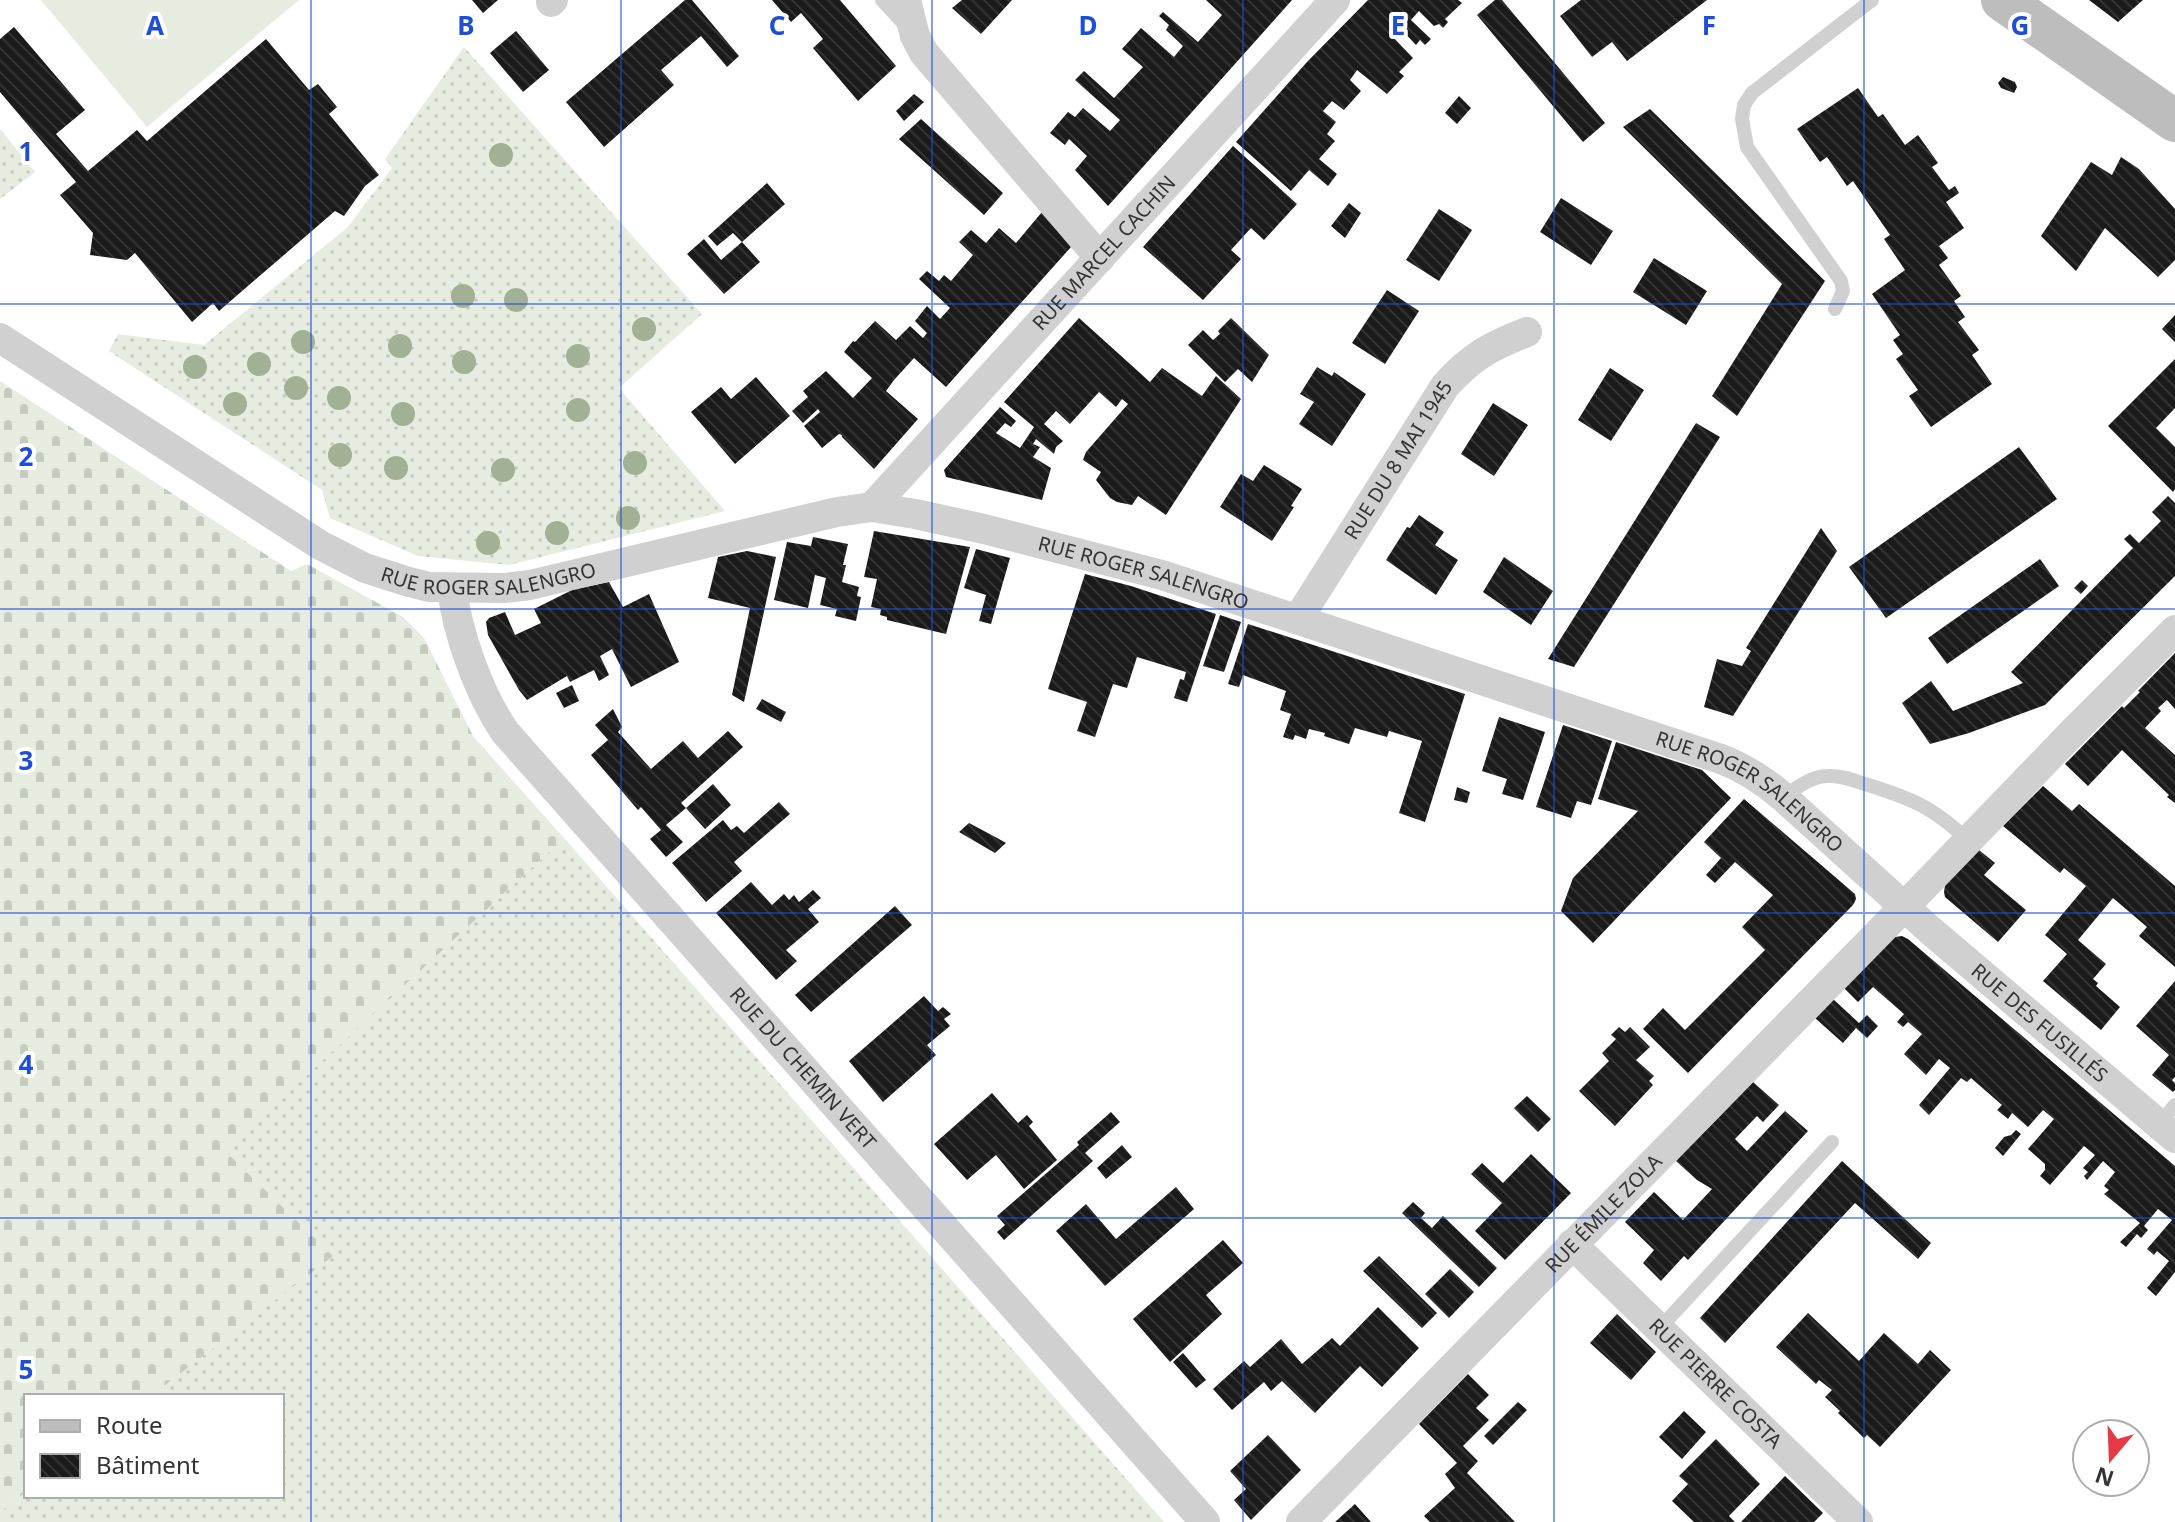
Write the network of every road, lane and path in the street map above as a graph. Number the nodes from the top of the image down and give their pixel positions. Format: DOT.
graph roads {
  1 [pos="882,0"];
  2 [pos="906,0"];
  3 [pos="1335,0"];
  4 [pos="1872,0"];
  5 [pos="2002,0"];
  6 [pos="915,36"];
  7 [pos="2175,121"];
  8 [pos="1100,258"];
  9 [pos="1835,309"];
  10 [pos="1527,332"];
  11 [pos="0,338"];
  12 [pos="872,507"];
  13 [pos="452,588"];
  14 [pos="1298,619"];
  15 [pos="2175,630"];
  16 [pos="1783,797"];
  17 [pos="1969,841"];
  18 [pos="1905,906"];
  19 [pos="2170,1122"];
  20 [pos="1832,1142"];
  21 [pos="1572,1244"];
  22 [pos="1659,1329"];
  23 [pos="1205,1522"];
  24 [pos="1301,1522"];
  25 [pos="1858,1522"];
  1 -- 6 [label="lane"];
  2 -- 6 [label="street"];
  3 -- 8 [label="street, RUE MARCEL CACHIN"];
  4 -- 9 [label="lane"];
  5 -- 7 [label="street"];
  6 -- 8 [label="street"];
  8 -- 12 [label="street, RUE MARCEL CACHIN"];
  10 -- 14 [label="street, RUE DU 8 MAI 1945"];
  11 -- 13 [label="street, RUE ROGER SALENGRO"];
  12 -- 13 [label="street, RUE ROGER SALENGRO"];
  12 -- 14 [label="street, RUE ROGER SALENGRO"];
  13 -- 23 [label="street, RUE DU CHEMIN VERT"];
  14 -- 16 [label="street, RUE ROGER SALENGRO"];
  15 -- 17 [label="street"];
  16 -- 17 [label="lane"];
  16 -- 18 [label="street, RUE ROGER SALENGRO"];
  17 -- 18 [label="street"];
  18 -- 19 [label="street, RUE DES FUSILLÉS"];
  18 -- 21 [label="street, RUE ÉMILE ZOLA"];
  20 -- 22 [label="lane"];
  21 -- 22 [label="street, RUE PIERRE COSTA"];
  21 -- 24 [label="street, RUE ÉMILE ZOLA"];
  22 -- 25 [label="street, RUE PIERRE COSTA"];
}
